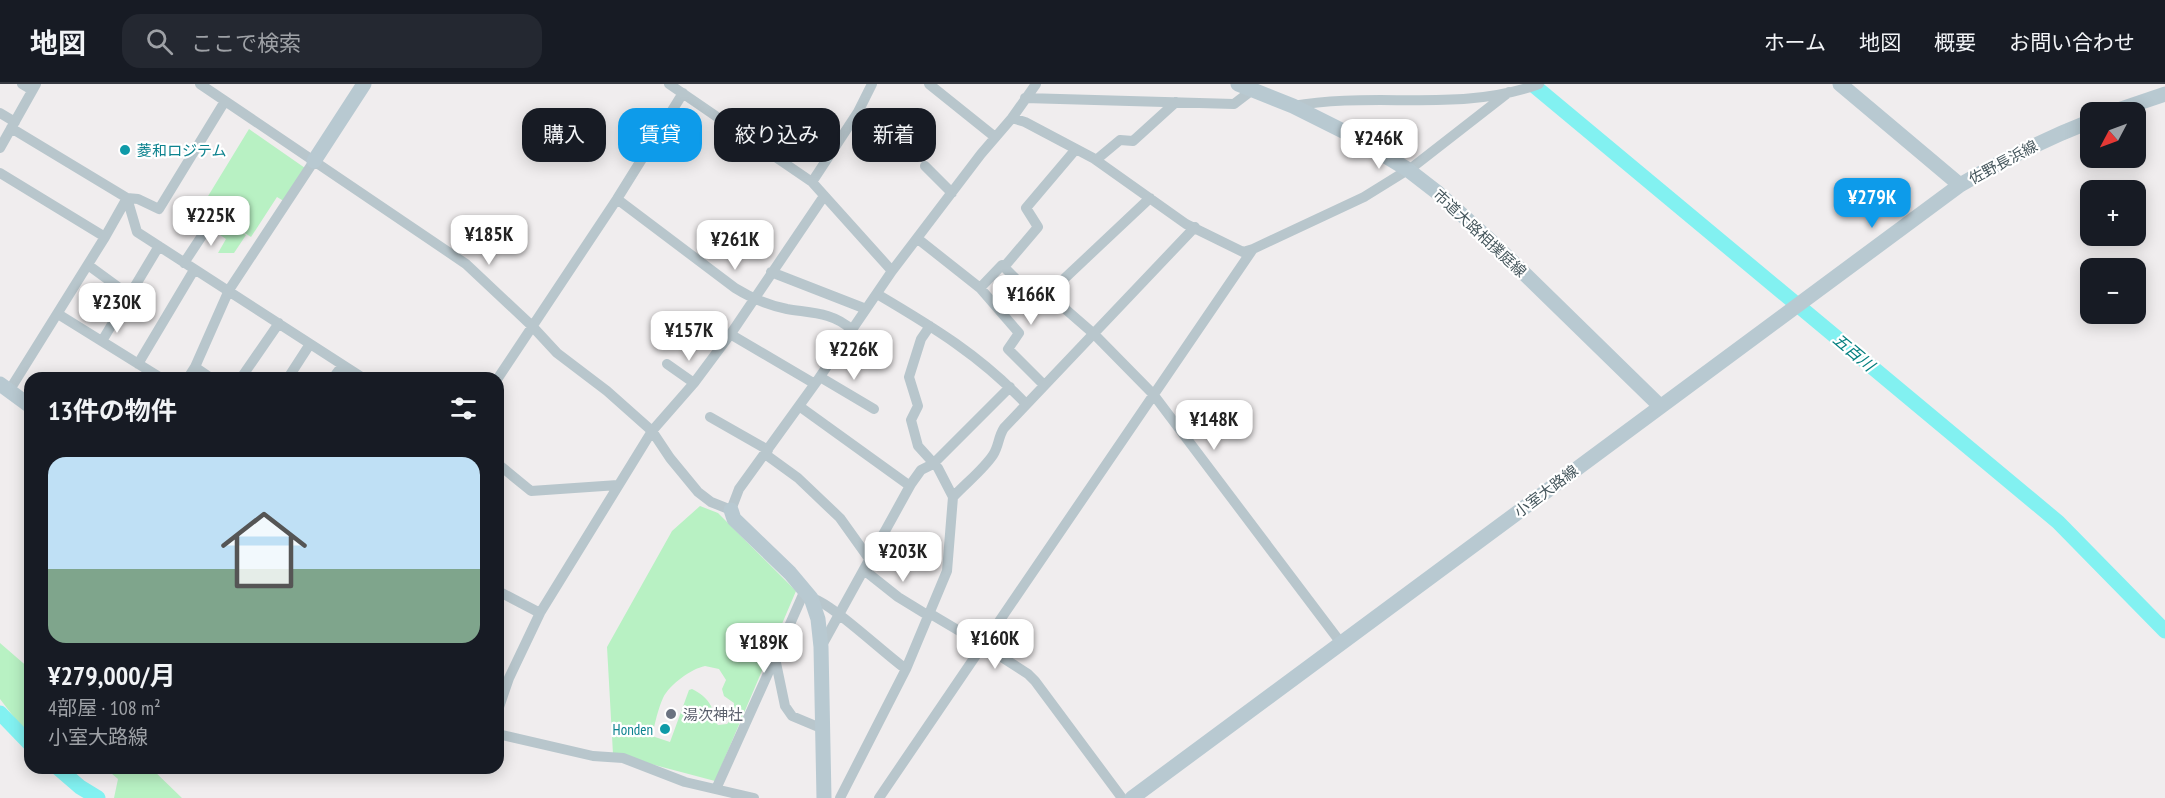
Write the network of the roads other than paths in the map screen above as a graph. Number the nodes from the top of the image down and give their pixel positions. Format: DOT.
graph roads {
  1 [pos="22,84"];
  2 [pos="200,84"];
  3 [pos="363,84"];
  4 [pos="669,84"];
  5 [pos="872,84"];
  6 [pos="929,84"];
  7 [pos="1036,84"];
  8 [pos="1539,84"];
  9 [pos="1840,84"];
  10 [pos="34,87"];
  11 [pos="1245,87"];
  12 [pos="1509,92"];
  13 [pos="683,93"];
  14 [pos="2165,94"];
  15 [pos="1025,98"];
  16 [pos="225,101"];
  17 [pos="1176,102"];
  18 [pos="2141,102"];
  19 [pos="1293,106"];
  20 [pos="0,113"];
  21 [pos="1012,118"];
  22 [pos="13,125"];
  23 [pos="2080,126"];
  24 [pos="995,137"];
  25 [pos="0,148"];
  26 [pos="1076,149"];
  27 [pos="1096,160"];
  28 [pos="314,161"];
  29 [pos="925,166"];
  30 [pos="1407,169"];
  31 [pos="0,174"];
  32 [pos="812,182"];
  33 [pos="1960,185"];
  34 [pos="952,193"];
  35 [pos="824,196"];
  36 [pos="127,198"];
  37 [pos="1150,198"];
  38 [pos="617,199"];
  39 [pos="215,216"];
  40 [pos="1195,227"];
  41 [pos="105,237"];
  42 [pos="918,239"];
  43 [pos="159,246"];
  44 [pos="1253,249"];
  45 [pos="184,263"];
  46 [pos="88,265"];
  47 [pos="1004,267"];
  48 [pos="194,270"];
  49 [pos="771,272"];
  50 [pos="892,272"];
  51 [pos="980,288"];
  52 [pos="229,290"];
  53 [pos="877,294"];
  54 [pos="1048,294"];
  55 [pos="129,295"];
  56 [pos="752,299"];
  57 [pos="866,309"];
  58 [pos="58,314"];
  59 [pos="279,323"];
  60 [pos="532,326"];
  61 [pos="930,326"];
  62 [pos="852,330"];
  63 [pos="730,334"];
  64 [pos="1094,334"];
  65 [pos="102,341"];
  66 [pos="310,344"];
  67 [pos="138,364"];
  68 [pos="667,364"];
  69 [pos="342,366"];
  70 [pos="195,367"];
  71 [pos="151,372"];
  72 [pos="192,372"];
  73 [pos="202,372"];
  74 [pos="245,372"];
  75 [pos="292,372"];
  76 [pos="338,372"];
  77 [pos="352,372"];
  78 [pos="502,372"];
  79 [pos="817,380"];
  80 [pos="694,383"];
  81 [pos="1044,385"];
  82 [pos="1010,387"];
  83 [pos="3,388"];
  84 [pos="1153,394"];
  85 [pos="24,402"];
  86 [pos="1026,404"];
  87 [pos="799,406"];
  88 [pos="1660,406"];
  89 [pos="874,409"];
  90 [pos="710,417"];
  91 [pos="652,431"];
  92 [pos="766,452"];
  93 [pos="933,464"];
  94 [pos="504,469"];
  95 [pos="618,485"];
  96 [pos="910,486"];
  97 [pos="953,497"];
  98 [pos="731,510"];
  99 [pos="870,560"];
  100 [pos="864,570"];
  101 [pos="504,594"];
  102 [pos="808,594"];
  103 [pos="540,613"];
  104 [pos="929,614"];
  105 [pos="840,615"];
  106 [pos="1341,643"];
  107 [pos="984,645"];
  108 [pos="821,647"];
  109 [pos="775,658"];
  110 [pos="906,669"];
  111 [pos="504,693"];
  112 [pos="823,729"];
  113 [pos="504,735"];
  114 [pos="717,789"];
  115 [pos="753,798"];
  116 [pos="824,798"];
  117 [pos="840,798"];
  118 [pos="879,798"];
  119 [pos="1122,798"];
  120 [pos="1132,798"];
  1 -- 10 [label="street"];
  2 -- 16 [label="street"];
  3 -- 28 [label="main road"];
  4 -- 13 [label="street"];
  5 -- 32 [label="street"];
  6 -- 24 [label="street"];
  7 -- 15 [label="street"];
  8 -- 12 [label="street"];
  9 -- 33 [label="main road, 佐野長浜線"];
  10 -- 22 [label="street"];
  11 -- 17 [label="street"];
  11 -- 19 [label="main road, 市道大路相撲庭線"];
  12 -- 19 [label="street"];
  12 -- 30 [label="street"];
  13 -- 32 [label="street"];
  13 -- 38 [label="street"];
  14 -- 18 [label="main road"];
  15 -- 17 [label="street"];
  15 -- 21 [label="street"];
  16 -- 28 [label="street"];
  16 -- 36 [label="street"];
  17 -- 27 [label="street"];
  19 -- 30 [label="main road, 市道大路相撲庭線"];
  20 -- 22 [label="street"];
  21 -- 24 [label="street"];
  21 -- 26 [label="street"];
  22 -- 25 [label="street"];
  22 -- 36 [label="street"];
  23 -- 33 [label="main road, 佐野長浜線"];
  24 -- 34 [label="street"];
  26 -- 27 [label="street"];
  26 -- 47 [label="street"];
  27 -- 37 [label="street"];
  28 -- 52 [label="street"];
  28 -- 60 [label="street"];
  29 -- 34 [label="street"];
  30 -- 44 [label="street"];
  30 -- 88 [label="main road, 市道大路相撲庭線"];
  31 -- 41 [label="street"];
  32 -- 35 [label="street"];
  33 -- 88 [label="main road, 小室大路線"];
  34 -- 42 [label="street"];
  35 -- 49 [label="street"];
  35 -- 50 [label="street"];
  36 -- 41 [label="street"];
  36 -- 43 [label="street"];
  37 -- 40 [label="street"];
  37 -- 54 [label="street"];
  38 -- 56 [label="street"];
  38 -- 60 [label="street"];
  39 -- 45 [label="street"];
  40 -- 44 [label="street"];
  40 -- 64 [label="street"];
  41 -- 46 [label="street"];
  42 -- 50 [label="street"];
  42 -- 51 [label="street"];
  43 -- 45 [label="street"];
  43 -- 55 [label="street"];
  44 -- 84 [label="street"];
  45 -- 48 [label="street"];
  46 -- 55 [label="street"];
  46 -- 58 [label="street"];
  47 -- 51 [label="street"];
  47 -- 54 [label="street"];
  48 -- 52 [label="street"];
  48 -- 67 [label="street"];
  49 -- 56 [label="street"];
  49 -- 57 [label="street"];
  50 -- 53 [label="street"];
  51 -- 81 [label="street"];
  52 -- 59 [label="street"];
  52 -- 70 [label="street"];
  53 -- 57 [label="street"];
  53 -- 61 [label="street"];
  54 -- 64 [label="street"];
  55 -- 65 [label="street"];
  56 -- 62 [label="street"];
  56 -- 63 [label="street"];
  57 -- 62 [label="street"];
  58 -- 65 [label="street"];
  58 -- 83 [label="street"];
  59 -- 66 [label="street"];
  59 -- 74 [label="street"];
  60 -- 78 [label="street"];
  60 -- 91 [label="street"];
  61 -- 82 [label="street"];
  61 -- 93 [label="street"];
  62 -- 79 [label="street"];
  63 -- 79 [label="street"];
  63 -- 80 [label="street"];
  64 -- 81 [label="street"];
  64 -- 84 [label="street"];
  65 -- 67 [label="street"];
  66 -- 69 [label="street"];
  66 -- 75 [label="street"];
  67 -- 71 [label="street"];
  68 -- 80 [label="street"];
  69 -- 76 [label="street"];
  69 -- 77 [label="street"];
  70 -- 72 [label="street"];
  70 -- 73 [label="street"];
  79 -- 87 [label="street"];
  79 -- 89 [label="street"];
  80 -- 91 [label="street"];
  81 -- 86 [label="street"];
  82 -- 86 [label="street"];
  82 -- 93 [label="street"];
  83 -- 85 [label="main road"];
  84 -- 106 [label="street"];
  84 -- 107 [label="street"];
  86 -- 97 [label="street"];
  87 -- 92 [label="street"];
  87 -- 96 [label="street"];
  88 -- 106 [label="main road, 小室大路線"];
  90 -- 92 [label="street"];
  91 -- 95 [label="street"];
  91 -- 98 [label="street"];
  92 -- 98 [label="street"];
  92 -- 99 [label="street"];
  93 -- 96 [label="street"];
  93 -- 97 [label="street"];
  94 -- 95 [label="street"];
  95 -- 103 [label="street"];
  96 -- 99 [label="street"];
  97 -- 104 [label="street"];
  98 -- 102 [label="main road"];
  99 -- 100 [label="street"];
  100 -- 104 [label="street"];
  100 -- 105 [label="street"];
  101 -- 103 [label="street"];
  102 -- 105 [label="street"];
  102 -- 108 [label="main road"];
  102 -- 109 [label="street"];
  103 -- 111 [label="street"];
  104 -- 107 [label="street"];
  104 -- 110 [label="street"];
  105 -- 108 [label="street"];
  105 -- 110 [label="street"];
  106 -- 120 [label="main road, 小室大路線"];
  107 -- 118 [label="street"];
  107 -- 119 [label="street"];
  108 -- 112 [label="main road"];
  109 -- 112 [label="street"];
  109 -- 114 [label="street"];
  110 -- 117 [label="street"];
  112 -- 116 [label="main road"];
  113 -- 114 [label="street"];
  114 -- 115 [label="street"];
}
